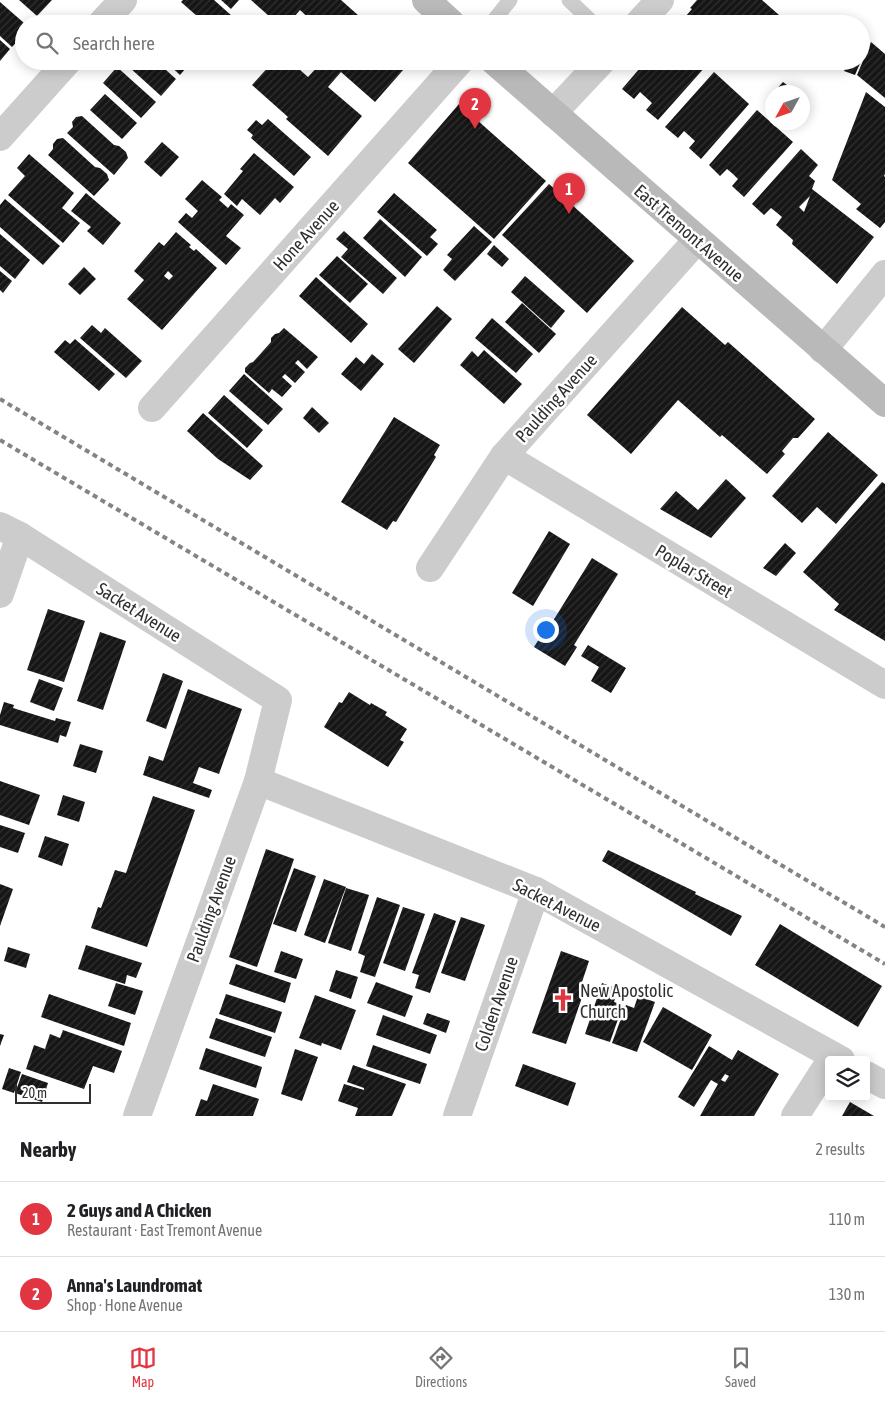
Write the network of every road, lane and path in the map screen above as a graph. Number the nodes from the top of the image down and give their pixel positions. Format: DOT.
graph roads {
  1 [pos="123,0"];
  2 [pos="426,0"];
  3 [pos="510,0"];
  4 [pos="569,0"];
  5 [pos="660,0"];
  6 [pos="110,15"];
  7 [pos="442,15"];
  8 [pos="498,15"];
  9 [pos="585,15"];
  10 [pos="646,15"];
  11 [pos="60,70"];
  12 [pos="452,70"];
  13 [pos="504,70"];
  14 [pos="594,70"];
  15 [pos="553,113"];
  16 [pos="0,137"];
  17 [pos="697,240"];
  18 [pos="885,274"];
  19 [pos="823,350"];
  20 [pos="885,403"];
  21 [pos="152,408"];
  22 [pos="504,456"];
  23 [pos="10,531"];
  24 [pos="430,568"];
  25 [pos="0,594"];
  26 [pos="885,685"];
  27 [pos="278,700"];
  28 [pos="258,781"];
  29 [pos="536,891"];
  30 [pos="828,1056"];
  31 [pos="825,1071"];
  32 [pos="870,1076"];
  33 [pos="885,1085"];
  34 [pos="137,1116"];
  35 [pos="457,1116"];
  36 [pos="795,1116"];
  1 -- 6 [label="street"];
  2 -- 7 [label="main road"];
  3 -- 8 [label="lane"];
  4 -- 9 [label="lane"];
  5 -- 10 [label="street"];
  11 -- 16 [label="street"];
  12 -- 21 [label="street, Hone Avenue"];
  13 -- 15 [label="main road, East Tremont Avenue"];
  14 -- 15 [label="street"];
  15 -- 17 [label="main road, East Tremont Avenue"];
  17 -- 19 [label="main road, East Tremont Avenue"];
  17 -- 22 [label="street, Paulding Avenue"];
  18 -- 19 [label="street"];
  19 -- 20 [label="main road, East Tremont Avenue"];
  22 -- 24 [label="street, Paulding Avenue"];
  22 -- 26 [label="street, Poplar Street"];
  23 -- 25 [label="street"];
  23 -- 27 [label="street, Sacket Avenue"];
  27 -- 28 [label="street, Paulding Avenue"];
  28 -- 29 [label="street, Sacket Avenue"];
  28 -- 34 [label="street, Paulding Avenue"];
  29 -- 30 [label="street, Sacket Avenue"];
  29 -- 35 [label="street, Colden Avenue"];
  31 -- 36 [label="street"];
  32 -- 33 [label="street"];
}
